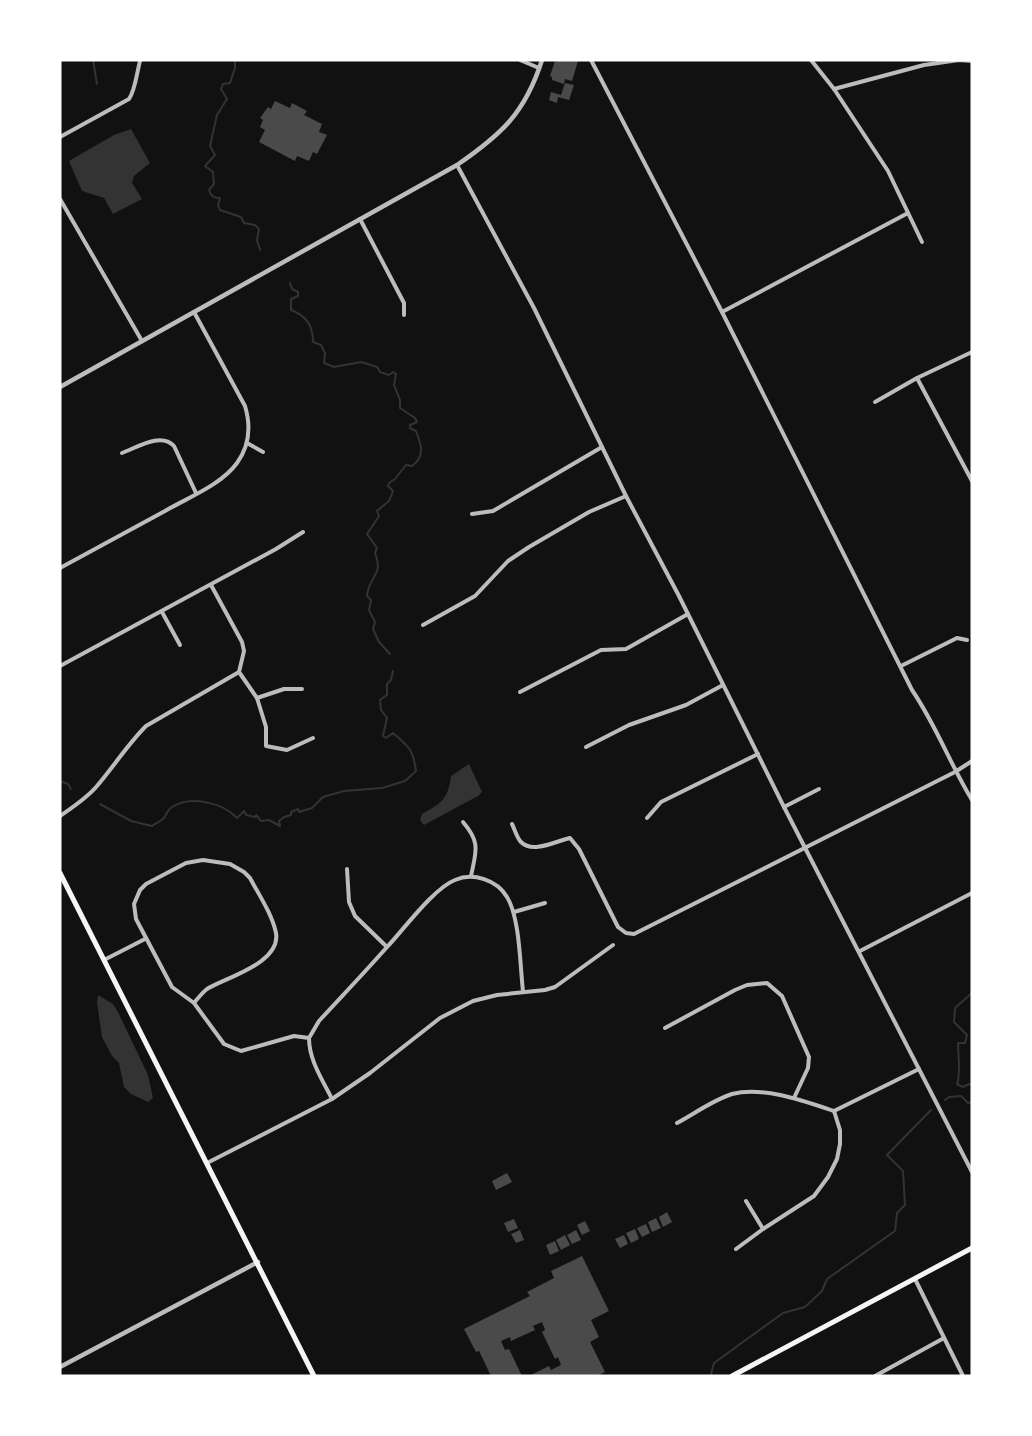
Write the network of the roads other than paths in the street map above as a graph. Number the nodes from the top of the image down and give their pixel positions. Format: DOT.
graph roads {
  1 [pos="520,60"];
  2 [pos="542,60"];
  3 [pos="591,60"];
  4 [pos="811,60"];
  5 [pos="140,61"];
  6 [pos="972,61"];
  7 [pos="539,68"];
  8 [pos="834,89"];
  9 [pos="60,136"];
  10 [pos="457,165"];
  11 [pos="60,199"];
  12 [pos="908,213"];
  13 [pos="360,219"];
  14 [pos="922,242"];
  15 [pos="195,312"];
  16 [pos="722,312"];
  17 [pos="404,315"];
  18 [pos="142,341"];
  19 [pos="972,352"];
  20 [pos="917,378"];
  21 [pos="60,387"];
  22 [pos="875,402"];
  23 [pos="247,443"];
  24 [pos="602,447"];
  25 [pos="263,452"];
  26 [pos="122,453"];
  27 [pos="972,481"];
  28 [pos="196,494"];
  29 [pos="626,496"];
  30 [pos="472,513"];
  31 [pos="303,532"];
  32 [pos="60,568"];
  33 [pos="211,585"];
  34 [pos="162,612"];
  35 [pos="688,614"];
  36 [pos="423,625"];
  37 [pos="967,640"];
  38 [pos="180,645"];
  39 [pos="60,666"];
  40 [pos="901,666"];
  41 [pos="239,672"];
  42 [pos="723,685"];
  43 [pos="302,689"];
  44 [pos="520,692"];
  45 [pos="257,698"];
  46 [pos="313,738"];
  47 [pos="585,747"];
  48 [pos="758,754"];
  49 [pos="972,761"];
  50 [pos="955,772"];
  51 [pos="819,789"];
  52 [pos="972,800"];
  53 [pos="784,807"];
  54 [pos="60,816"];
  55 [pos="647,818"];
  56 [pos="463,822"];
  57 [pos="512,825"];
  58 [pos="806,848"];
  59 [pos="347,869"];
  60 [pos="60,873"];
  61 [pos="471,876"];
  62 [pos="972,893"];
  63 [pos="545,903"];
  64 [pos="514,912"];
  65 [pos="145,939"];
  66 [pos="613,945"];
  67 [pos="387,947"];
  68 [pos="860,951"];
  69 [pos="103,960"];
  70 [pos="523,992"];
  71 [pos="194,1003"];
  72 [pos="665,1028"];
  73 [pos="309,1038"];
  74 [pos="919,1069"];
  75 [pos="794,1098"];
  76 [pos="332,1099"];
  77 [pos="834,1111"];
  78 [pos="677,1123"];
  79 [pos="207,1163"];
  80 [pos="972,1172"];
  81 [pos="746,1201"];
  82 [pos="763,1228"];
  83 [pos="972,1248"];
  84 [pos="736,1249"];
  85 [pos="258,1262"];
  86 [pos="915,1279"];
  87 [pos="944,1338"];
  88 [pos="60,1367"];
  89 [pos="314,1376"];
  90 [pos="732,1376"];
  91 [pos="875,1376"];
  92 [pos="963,1376"];
  1 -- 7 [label="street"];
  2 -- 7 [label="street"];
  3 -- 16 [label="street"];
  4 -- 8 [label="street"];
  5 -- 9 [label="street"];
  6 -- 8 [label="street"];
  7 -- 10 [label="street"];
  8 -- 12 [label="street"];
  10 -- 13 [label="street"];
  10 -- 24 [label="street"];
  11 -- 18 [label="street"];
  12 -- 14 [label="street"];
  12 -- 16 [label="street"];
  13 -- 15 [label="street"];
  13 -- 17 [label="street"];
  15 -- 18 [label="street"];
  15 -- 23 [label="street"];
  16 -- 40 [label="street"];
  18 -- 21 [label="street"];
  19 -- 20 [label="street"];
  20 -- 22 [label="street"];
  20 -- 27 [label="street"];
  23 -- 25 [label="street"];
  23 -- 28 [label="street"];
  24 -- 29 [label="street"];
  24 -- 30 [label="street"];
  26 -- 28 [label="street"];
  28 -- 32 [label="street"];
  29 -- 35 [label="street"];
  29 -- 36 [label="street"];
  31 -- 33 [label="street"];
  33 -- 34 [label="street"];
  33 -- 41 [label="street"];
  34 -- 38 [label="street"];
  34 -- 39 [label="street"];
  35 -- 42 [label="street"];
  35 -- 44 [label="street"];
  37 -- 40 [label="street"];
  40 -- 50 [label="street"];
  41 -- 45 [label="street"];
  41 -- 54 [label="street"];
  42 -- 47 [label="street"];
  42 -- 48 [label="street"];
  43 -- 45 [label="street"];
  45 -- 46 [label="street"];
  48 -- 53 [label="street"];
  48 -- 55 [label="street"];
  49 -- 50 [label="street"];
  50 -- 52 [label="street"];
  50 -- 58 [label="street"];
  51 -- 53 [label="street"];
  53 -- 58 [label="street"];
  56 -- 61 [label="street"];
  57 -- 58 [label="street"];
  58 -- 68 [label="street"];
  59 -- 67 [label="street"];
  60 -- 69 [label="main road"];
  61 -- 64 [label="street"];
  61 -- 67 [label="street"];
  62 -- 68 [label="street"];
  63 -- 64 [label="street"];
  64 -- 70 [label="street"];
  65 -- 69 [label="street"];
  65 -- 71 [label="street"];
  65 -- 71 [label="street"];
  66 -- 70 [label="street"];
  67 -- 73 [label="street"];
  68 -- 74 [label="street"];
  69 -- 79 [label="main road"];
  70 -- 76 [label="street"];
  71 -- 73 [label="street"];
  72 -- 75 [label="street"];
  73 -- 76 [label="street"];
  74 -- 77 [label="street"];
  74 -- 80 [label="street"];
  75 -- 77 [label="street"];
  75 -- 78 [label="street"];
  76 -- 79 [label="street"];
  77 -- 82 [label="street"];
  79 -- 85 [label="main road"];
  81 -- 82 [label="street"];
  82 -- 84 [label="street"];
  83 -- 86 [label="main road"];
  85 -- 88 [label="street"];
  85 -- 89 [label="main road"];
  86 -- 87 [label="street"];
  86 -- 90 [label="main road"];
  87 -- 91 [label="street"];
  87 -- 92 [label="street"];
}
